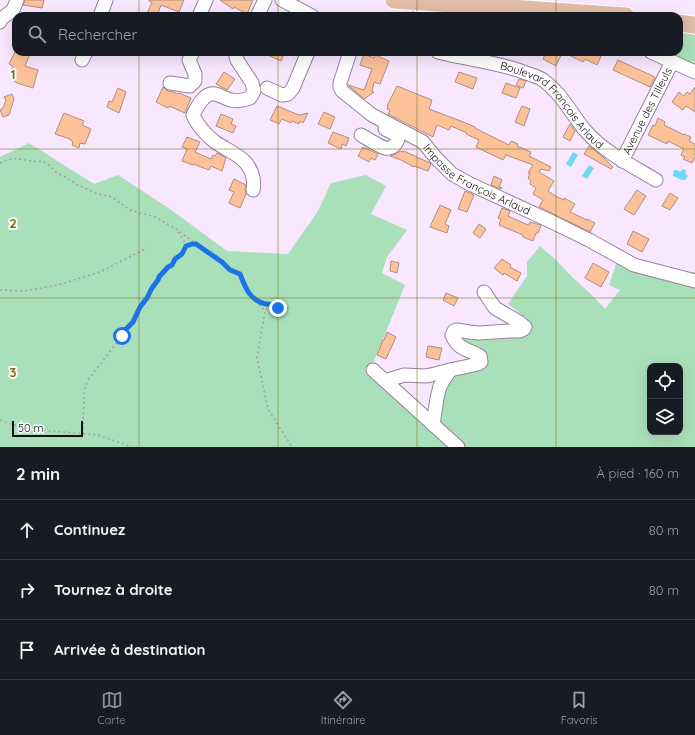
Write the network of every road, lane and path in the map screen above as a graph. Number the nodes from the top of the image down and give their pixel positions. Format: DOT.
graph roads {
  1 [pos="17,0"];
  2 [pos="106,0"];
  3 [pos="206,0"];
  4 [pos="266,0"];
  5 [pos="282,0"];
  6 [pos="402,0"];
  7 [pos="478,3"];
  8 [pos="422,9"];
  9 [pos="102,12"];
  10 [pos="201,12"];
  11 [pos="259,12"];
  12 [pos="304,12"];
  13 [pos="565,12"];
  14 [pos="0,22"];
  15 [pos="683,24"];
  16 [pos="695,25"];
  17 [pos="191,56"];
  18 [pos="236,56"];
  19 [pos="306,56"];
  20 [pos="349,56"];
  21 [pos="457,56"];
  22 [pos="669,58"];
  23 [pos="695,72"];
  24 [pos="170,83"];
  25 [pos="267,88"];
  26 [pos="372,115"];
  27 [pos="361,135"];
  28 [pos="622,161"];
  29 [pos="0,163"];
  30 [pos="656,180"];
  31 [pos="253,190"];
  32 [pos="176,228"];
  33 [pos="196,244"];
  34 [pos="186,246"];
  35 [pos="147,248"];
  36 [pos="695,281"];
  37 [pos="0,290"];
  38 [pos="484,292"];
  39 [pos="253,298"];
  40 [pos="269,305"];
  41 [pos="292,308"];
  42 [pos="265,311"];
  43 [pos="373,370"];
  44 [pos="450,370"];
  45 [pos="385,380"];
  46 [pos="0,420"];
  47 [pos="433,425"];
  48 [pos="83,434"];
  49 [pos="132,447"];
  50 [pos="292,447"];
  51 [pos="458,447"];
  1 -- 14 [label="street"];
  2 -- 9 [label="street"];
  3 -- 10 [label="street"];
  4 -- 11 [label="street"];
  5 -- 12 [label="street"];
  6 -- 8 [label="main road"];
  7 -- 8 [label="main road"];
  7 -- 13 [label="main road"];
  15 -- 16 [label="main road"];
  17 -- 24 [label="street"];
  18 -- 31 [label="street"];
  19 -- 25 [label="street"];
  20 -- 26 [label="street, Impasse François Arlaud"];
  21 -- 28 [label="street, Boulevard François Arlaud"];
  22 -- 23 [label="street"];
  22 -- 28 [label="street, Avenue des Tilleuls"];
  26 -- 27 [label="street"];
  26 -- 36 [label="street, Impasse François Arlaud"];
  28 -- 30 [label="street, Boulevard François Arlaud"];
  29 -- 32 [label="path"];
  32 -- 33 [label="path"];
  32 -- 34 [label="path"];
  33 -- 34 [label="path"];
  33 -- 39 [label="path"];
  34 -- 48 [label="path"];
  35 -- 37 [label="path"];
  38 -- 44 [label="street"];
  39 -- 40 [label="path"];
  39 -- 42 [label="path"];
  40 -- 41 [label="path"];
  40 -- 42 [label="path"];
  42 -- 50 [label="path"];
  43 -- 45 [label="street"];
  44 -- 45 [label="street"];
  44 -- 47 [label="street"];
  45 -- 47 [label="street"];
  46 -- 48 [label="path"];
  47 -- 51 [label="street"];
  48 -- 49 [label="path"];
}
